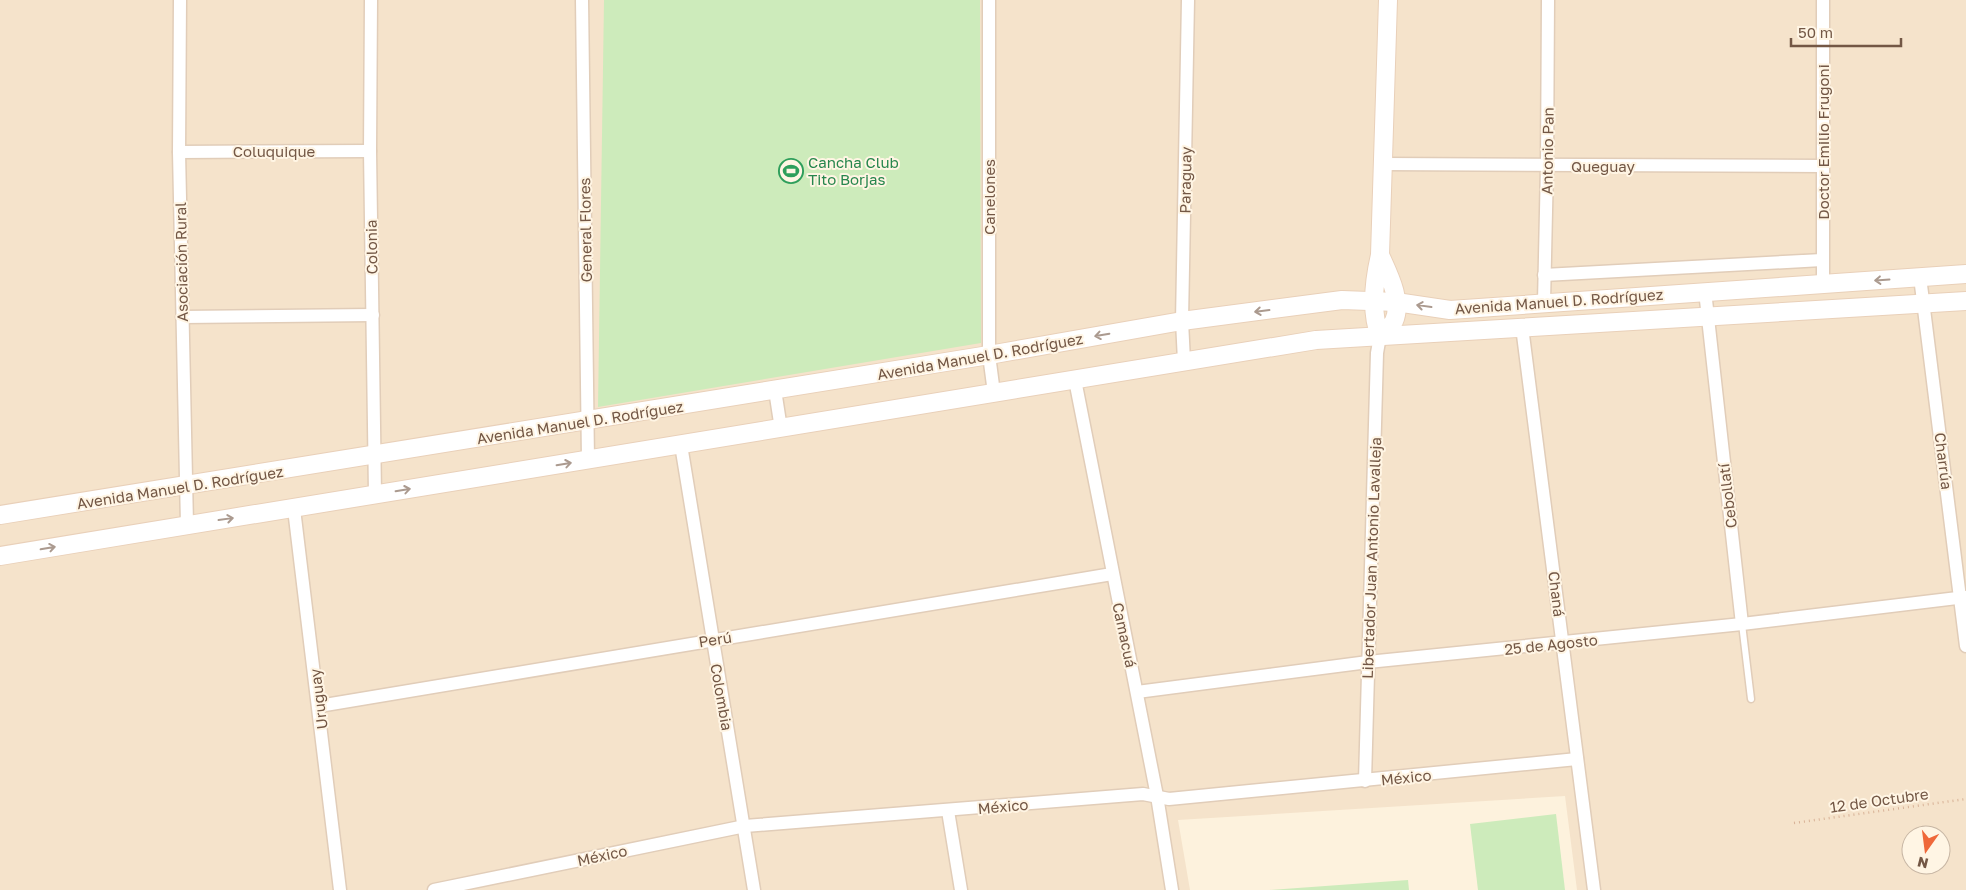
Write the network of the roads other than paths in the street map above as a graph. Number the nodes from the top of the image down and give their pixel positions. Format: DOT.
graph roads {
  1 [pos="180,0"];
  2 [pos="371,0"];
  3 [pos="582,0"];
  4 [pos="989,0"];
  5 [pos="1188,0"];
  6 [pos="1388,0"];
  7 [pos="1548,0"];
  8 [pos="1824,0"];
  9 [pos="370,151"];
  10 [pos="179,152"];
  11 [pos="1383,164"];
  12 [pos="1547,166"];
  13 [pos="1822,166"];
  14 [pos="1380,255"];
  15 [pos="1822,260"];
  16 [pos="1966,274"];
  17 [pos="1544,275"];
  18 [pos="1920,277"];
  19 [pos="1824,284"];
  20 [pos="1705,291"];
  21 [pos="1374,301"];
  22 [pos="1966,301"];
  23 [pos="1396,302"];
  24 [pos="1544,302"];
  25 [pos="1924,304"];
  26 [pos="372,315"];
  27 [pos="182,317"];
  28 [pos="1707,317"];
  29 [pos="1182,321"];
  30 [pos="1522,327"];
  31 [pos="1380,336"];
  32 [pos="988,355"];
  33 [pos="1184,360"];
  34 [pos="1075,380"];
  35 [pos="775,390"];
  36 [pos="994,393"];
  37 [pos="588,421"];
  38 [pos="781,429"];
  39 [pos="680,445"];
  40 [pos="374,456"];
  41 [pos="588,460"];
  42 [pos="186,487"];
  43 [pos="375,494"];
  44 [pos="294,509"];
  45 [pos="0,516"];
  46 [pos="187,524"];
  47 [pos="0,556"];
  48 [pos="1112,574"];
  49 [pos="1963,598"];
  50 [pos="1742,624"];
  51 [pos="712,640"];
  52 [pos="1563,643"];
  53 [pos="1966,646"];
  54 [pos="1368,662"];
  55 [pos="1137,692"];
  56 [pos="1751,700"];
  57 [pos="319,706"];
  58 [pos="1577,759"];
  59 [pos="1365,781"];
  60 [pos="1157,796"];
  61 [pos="948,811"];
  62 [pos="745,826"];
  63 [pos="340,890"];
  64 [pos="434,890"];
  65 [pos="754,890"];
  66 [pos="961,890"];
  67 [pos="1172,890"];
  68 [pos="1594,890"];
  1 -- 10 [label="street, Asociación Rural"];
  2 -- 9 [label="street, Colonia"];
  3 -- 37 [label="street, General Flores"];
  4 -- 32 [label="street, Canelones"];
  5 -- 29 [label="street, Paraguay"];
  6 -- 11 [label="street, Libertador Juan Antonio Lavalleja"];
  7 -- 12 [label="street, Antonio Pan"];
  8 -- 13 [label="street, Doctor Emilio Frugoni"];
  9 -- 10 [label="street, Coluquique"];
  9 -- 26 [label="street, Colonia"];
  10 -- 27 [label="street, Asociación Rural"];
  11 -- 12 [label="street, Queguay"];
  11 -- 14 [label="street, Libertador Juan Antonio Lavalleja"];
  12 -- 13 [label="street, Queguay"];
  12 -- 17 [label="street, Antonio Pan"];
  13 -- 15 [label="street, Doctor Emilio Frugoni"];
  14 -- 21 [label="street, Libertador Juan Antonio Lavalleja"];
  14 -- 23 [label="street, Libertador Juan Antonio Lavalleja"];
  15 -- 17 [label="street, Avenida Manuel D. Rodríguez"];
  15 -- 19 [label="street, Doctor Emilio Frugoni"];
  16 -- 18 [label="street, Avenida Manuel D. Rodríguez"];
  17 -- 24 [label="street, Antonio Pan"];
  18 -- 19 [label="street, Avenida Manuel D. Rodríguez, one-way"];
  18 -- 25 [label="street, Charrúa"];
  19 -- 20 [label="street, Avenida Manuel D. Rodríguez"];
  20 -- 24 [label="street, Avenida Manuel D. Rodríguez"];
  20 -- 28 [label="street, Cebollatí"];
  21 -- 23 [label="street, Avenida Manuel D. Rodríguez"];
  21 -- 29 [label="street, Avenida Manuel D. Rodríguez, one-way"];
  21 -- 31 [label="street, Libertador Juan Antonio Lavalleja"];
  22 -- 25 [label="street, Avenida Manuel D. Rodríguez"];
  24 -- 23 [label="street, Avenida Manuel D. Rodríguez, one-way"];
  23 -- 31 [label="street, Libertador Juan Antonio Lavalleja"];
  25 -- 28 [label="street, Avenida Manuel D. Rodríguez"];
  25 -- 49 [label="street, Charrúa"];
  26 -- 27 [label="street"];
  26 -- 40 [label="street, Colonia"];
  27 -- 42 [label="street, Asociación Rural"];
  28 -- 30 [label="street, Avenida Manuel D. Rodríguez"];
  28 -- 50 [label="street, Cebollatí"];
  29 -- 32 [label="street, Avenida Manuel D. Rodríguez, one-way"];
  29 -- 33 [label="street, Paraguay"];
  30 -- 31 [label="street, Avenida Manuel D. Rodríguez"];
  30 -- 52 [label="street, Chaná"];
  31 -- 33 [label="street, Avenida Manuel D. Rodríguez"];
  31 -- 54 [label="street, Libertador Juan Antonio Lavalleja"];
  32 -- 35 [label="street, Avenida Manuel D. Rodríguez"];
  32 -- 36 [label="street, Canelones"];
  33 -- 34 [label="street, Avenida Manuel D. Rodríguez"];
  34 -- 36 [label="street, Avenida Manuel D. Rodríguez"];
  34 -- 48 [label="street, Camacuá"];
  35 -- 37 [label="street, Avenida Manuel D. Rodríguez"];
  35 -- 38 [label="street"];
  36 -- 38 [label="street, Avenida Manuel D. Rodríguez"];
  37 -- 40 [label="street, Avenida Manuel D. Rodríguez"];
  37 -- 41 [label="street, General Flores"];
  38 -- 39 [label="street, Avenida Manuel D. Rodríguez"];
  39 -- 41 [label="street, Avenida Manuel D. Rodríguez"];
  39 -- 51 [label="street, Colombia"];
  40 -- 42 [label="street, Avenida Manuel D. Rodríguez"];
  40 -- 43 [label="street, Colonia"];
  43 -- 41 [label="street, Avenida Manuel D. Rodríguez, one-way"];
  42 -- 45 [label="street, Avenida Manuel D. Rodríguez"];
  42 -- 46 [label="street, Asociación Rural"];
  43 -- 44 [label="street, Avenida Manuel D. Rodríguez"];
  46 -- 44 [label="street, Avenida Manuel D. Rodríguez, one-way"];
  44 -- 57 [label="street, Uruguay"];
  47 -- 46 [label="street, Avenida Manuel D. Rodríguez, one-way"];
  48 -- 51 [label="street, Perú"];
  48 -- 55 [label="street, Camacuá"];
  49 -- 50 [label="street, 25 de Agosto"];
  49 -- 53 [label="street, Charrúa"];
  50 -- 52 [label="street, 25 de Agosto"];
  50 -- 56 [label="lane, Cebollatí"];
  51 -- 57 [label="street, Perú"];
  51 -- 62 [label="street, Colombia"];
  52 -- 54 [label="street, 25 de Agosto"];
  52 -- 58 [label="street, Chaná"];
  54 -- 55 [label="street, 25 de Agosto"];
  54 -- 59 [label="street, Libertador Juan Antonio Lavalleja"];
  55 -- 60 [label="street, Camacuá"];
  57 -- 63 [label="street, Uruguay"];
  58 -- 59 [label="street, México"];
  58 -- 68 [label="street, Chaná"];
  59 -- 60 [label="street, México"];
  60 -- 61 [label="street, México"];
  60 -- 67 [label="street, Camacuá"];
  61 -- 62 [label="street, México"];
  61 -- 66 [label="street"];
  62 -- 64 [label="street, México"];
  62 -- 65 [label="street, Colombia"];
}
